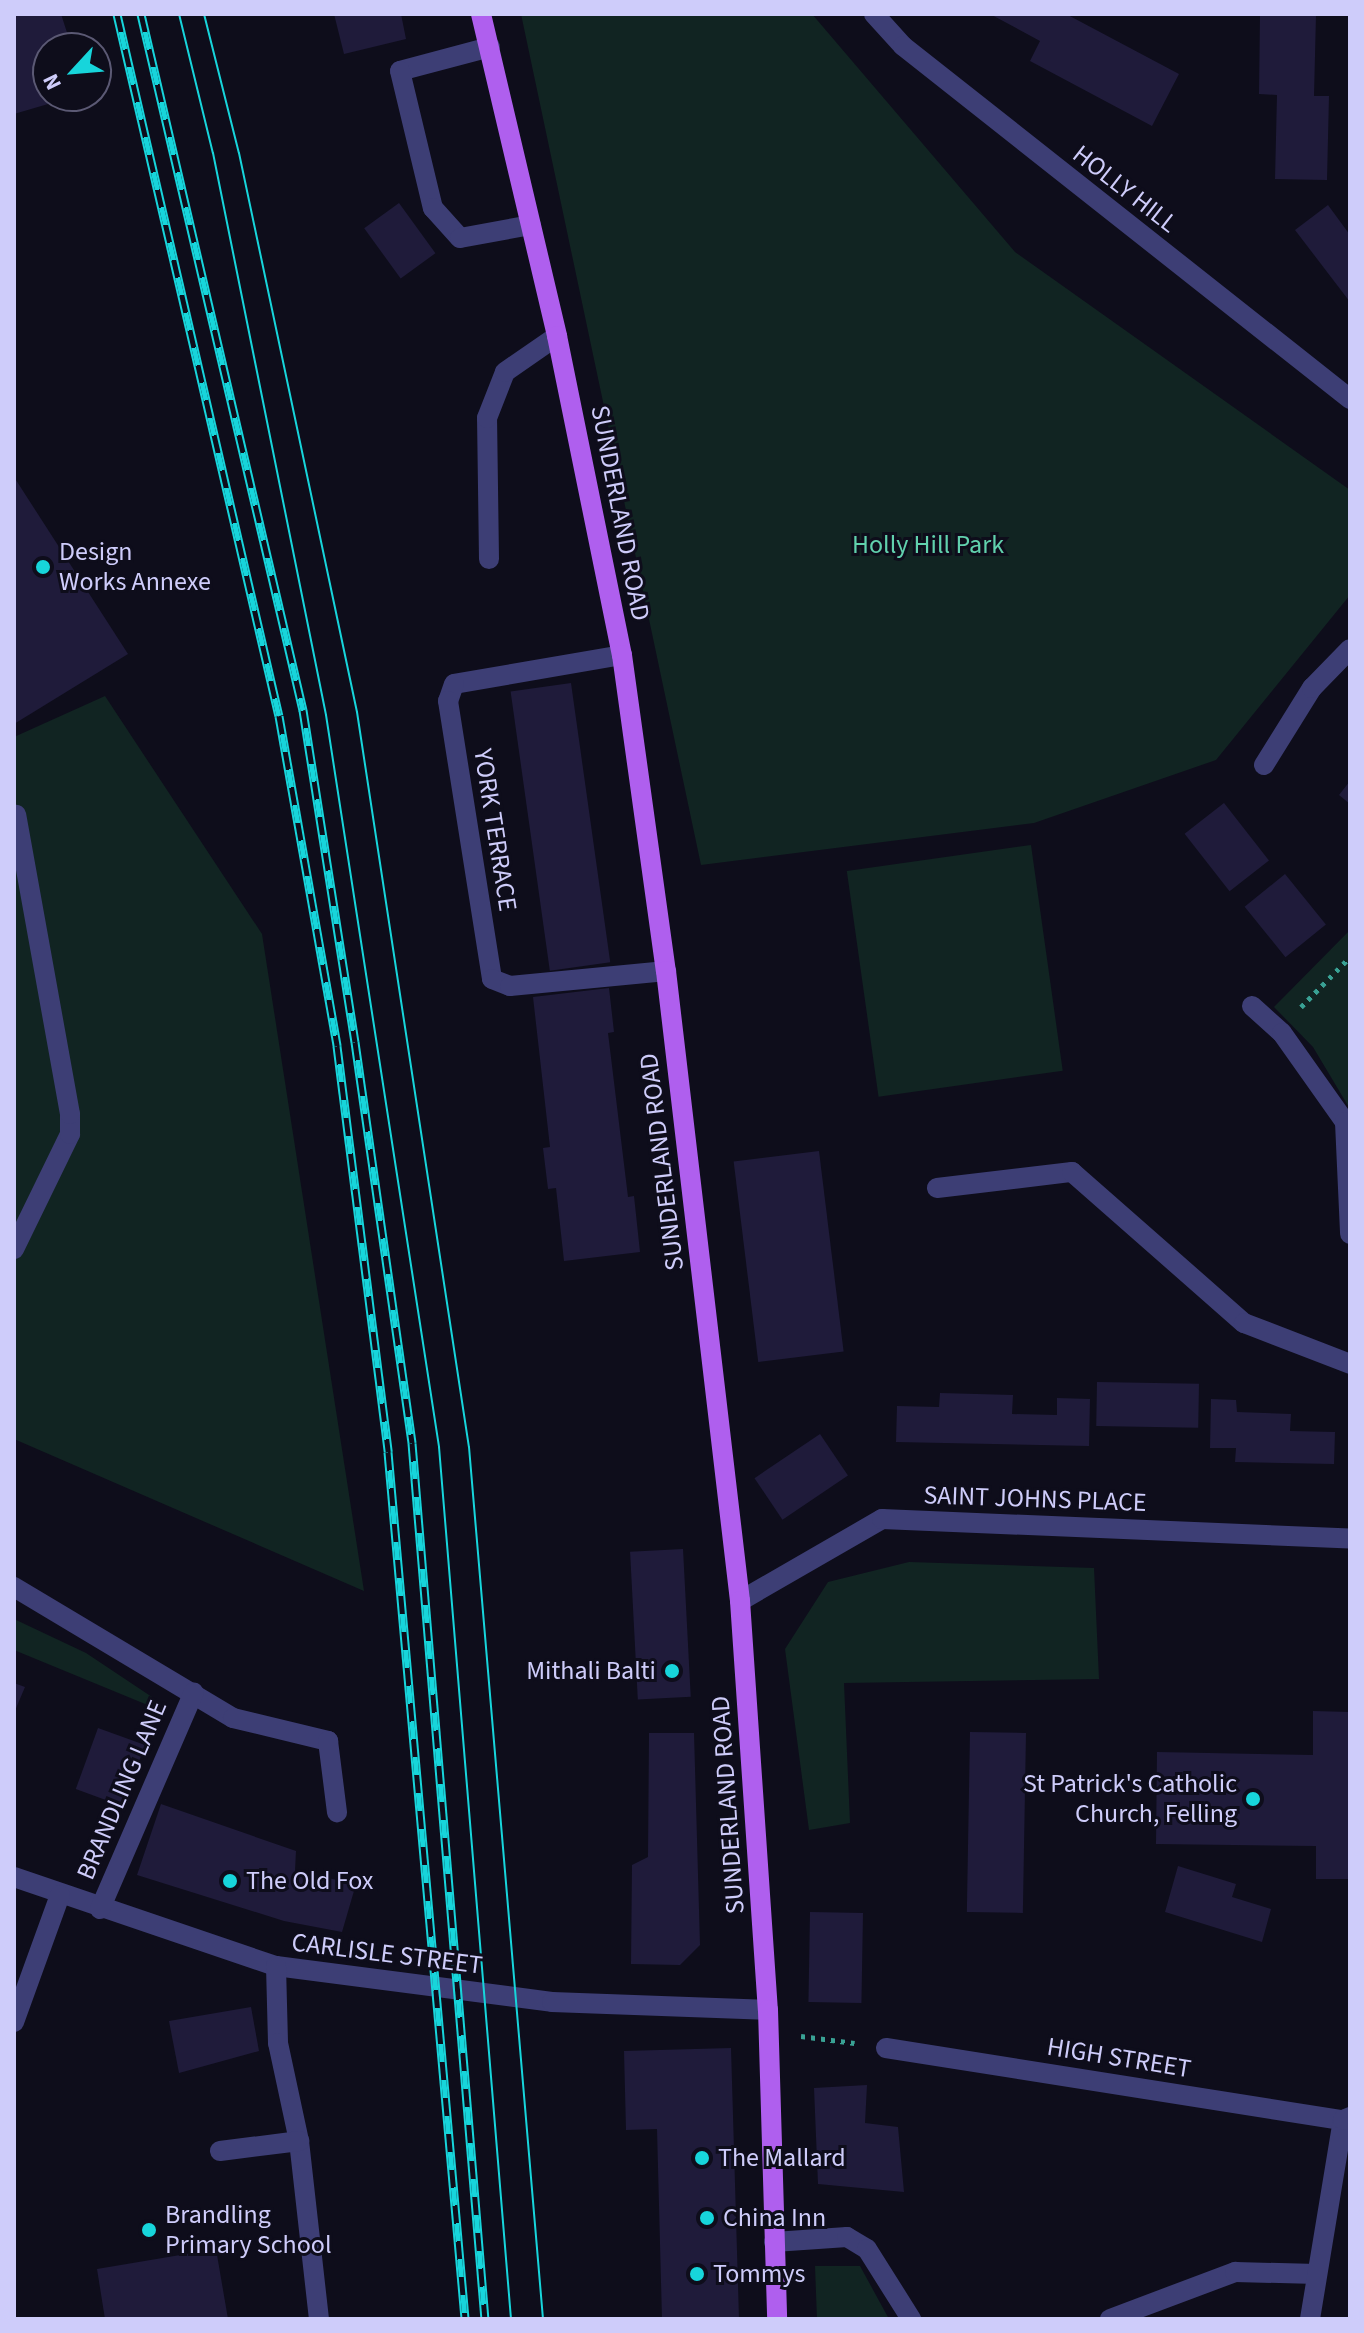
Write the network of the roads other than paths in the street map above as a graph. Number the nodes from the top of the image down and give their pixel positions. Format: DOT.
graph roads {
  1 [pos="481,14"];
  2 [pos="874,14"];
  3 [pos="490,47"];
  4 [pos="531,225"];
  5 [pos="557,336"];
  6 [pos="1350,399"];
  7 [pos="489,559"];
  8 [pos="1350,649"];
  9 [pos="622,655"];
  10 [pos="1264,765"];
  11 [pos="16,815"];
  12 [pos="666,971"];
  13 [pos="1252,1006"];
  14 [pos="937,1188"];
  15 [pos="1350,1234"];
  16 [pos="14,1249"];
  17 [pos="1350,1364"];
  18 [pos="1350,1539"];
  19 [pos="14,1587"];
  20 [pos="740,1601"];
  21 [pos="194,1692"];
  22 [pos="337,1812"];
  23 [pos="14,1877"];
  24 [pos="60,1895"];
  25 [pos="100,1909"];
  26 [pos="276,1966"];
  27 [pos="768,2010"];
  28 [pos="14,2022"];
  29 [pos="886,2048"];
  30 [pos="1346,2119"];
  31 [pos="299,2141"];
  32 [pos="220,2151"];
  33 [pos="774,2242"];
  34 [pos="1317,2274"];
  35 [pos="319,2319"];
  36 [pos="777,2319"];
  37 [pos="911,2319"];
  38 [pos="1110,2319"];
  39 [pos="1310,2319"];
  1 -- 3 [label="main road, SUNDERLAND ROAD"];
  2 -- 6 [label="street, HOLLY HILL"];
  3 -- 4 [label="main road, SUNDERLAND ROAD"];
  3 -- 4 [label="street"];
  4 -- 5 [label="main road, SUNDERLAND ROAD"];
  5 -- 7 [label="street"];
  5 -- 9 [label="main road, SUNDERLAND ROAD"];
  8 -- 10 [label="street"];
  9 -- 12 [label="main road, SUNDERLAND ROAD"];
  9 -- 12 [label="street, YORK TERRACE"];
  11 -- 16 [label="street"];
  12 -- 20 [label="main road, SUNDERLAND ROAD"];
  13 -- 15 [label="street"];
  14 -- 17 [label="street"];
  18 -- 20 [label="street, SAINT JOHNS PLACE"];
  19 -- 21 [label="street"];
  20 -- 27 [label="main road, SUNDERLAND ROAD"];
  21 -- 22 [label="street"];
  21 -- 25 [label="street, BRANDLING LANE"];
  23 -- 24 [label="street, CARLISLE STREET"];
  24 -- 25 [label="street, CARLISLE STREET"];
  24 -- 28 [label="street"];
  25 -- 26 [label="street, CARLISLE STREET"];
  26 -- 27 [label="street, CARLISLE STREET"];
  26 -- 31 [label="street"];
  27 -- 33 [label="main road, SUNDERLAND ROAD"];
  29 -- 30 [label="street, HIGH STREET"];
  30 -- 34 [label="street"];
  31 -- 32 [label="street"];
  31 -- 35 [label="street"];
  33 -- 36 [label="main road, SUNDERLAND ROAD"];
  33 -- 37 [label="street"];
  34 -- 38 [label="street"];
  34 -- 39 [label="street"];
}
